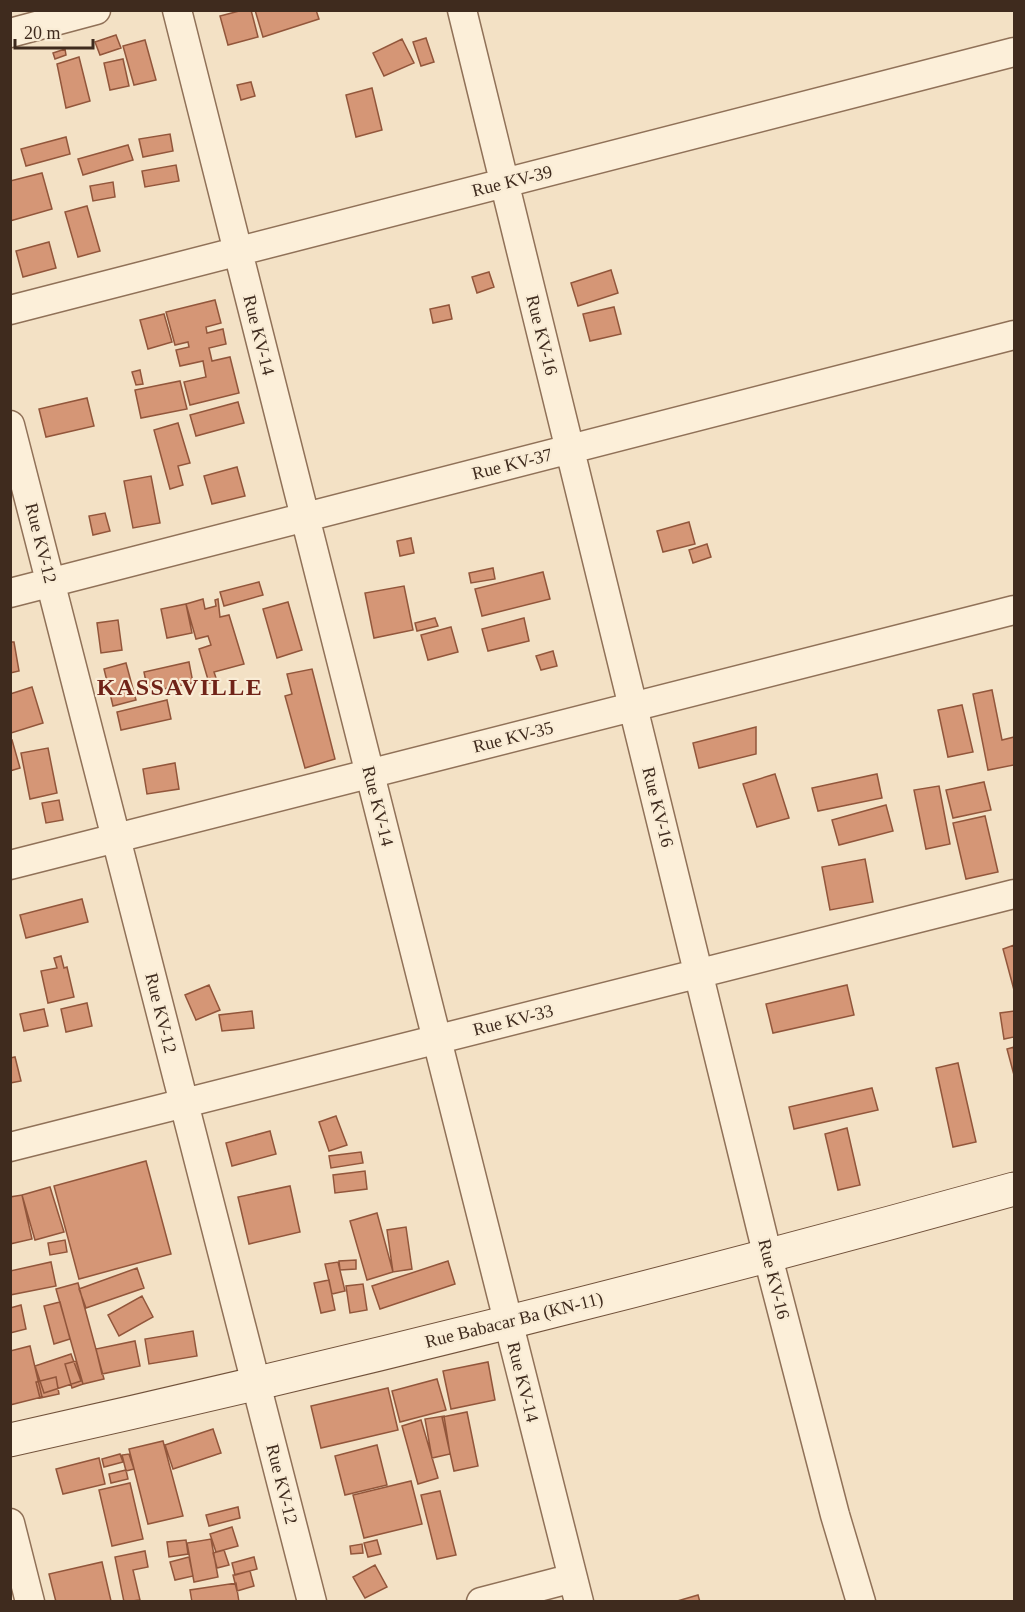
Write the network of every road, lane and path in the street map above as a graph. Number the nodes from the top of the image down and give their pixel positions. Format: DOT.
graph roads {
  1 [pos="96,10"];
  2 [pos="177,10"];
  3 [pos="462,10"];
  4 [pos="10,33"];
  5 [pos="1014,52"];
  6 [pos="504,183"];
  7 [pos="238,251"];
  8 [pos="10,310"];
  9 [pos="1014,335"];
  10 [pos="10,425"];
  11 [pos="570,449"];
  12 [pos="306,517"];
  13 [pos="51,583"];
  14 [pos="10,593"];
  15 [pos="1014,610"];
  16 [pos="633,706"];
  17 [pos="370,774"];
  18 [pos="116,838"];
  19 [pos="10,865"];
  20 [pos="1014,894"];
  21 [pos="699,973"];
  22 [pos="437,1039"];
  23 [pos="184,1103"];
  24 [pos="10,1147"];
  25 [pos="1014,1189"];
  26 [pos="768,1257"];
  27 [pos="507,1321"];
  28 [pos="257,1385"];
  29 [pos="10,1440"];
  30 [pos="10,1523"];
  31 [pos="576,1590"];
  32 [pos="30,1602"];
  33 [pos="312,1602"];
  34 [pos="481,1602"];
  35 [pos="861,1602"];
  1 -- 4 [label="street"];
  2 -- 7 [label="street, Rue KV-14"];
  3 -- 6 [label="street, Rue KV-16"];
  5 -- 6 [label="street, Rue KV-39"];
  6 -- 7 [label="street, Rue KV-39"];
  6 -- 11 [label="street, Rue KV-16"];
  7 -- 8 [label="street, Rue KV-39"];
  7 -- 12 [label="street, Rue KV-14"];
  9 -- 11 [label="street, Rue KV-37"];
  10 -- 13 [label="street, Rue KV-12"];
  11 -- 12 [label="street, Rue KV-37"];
  11 -- 16 [label="street, Rue KV-16"];
  12 -- 13 [label="street, Rue KV-37"];
  12 -- 17 [label="street, Rue KV-14"];
  13 -- 14 [label="street, Rue KV-37"];
  13 -- 18 [label="street, Rue KV-12"];
  15 -- 16 [label="street, Rue KV-35"];
  16 -- 17 [label="street, Rue KV-35"];
  16 -- 21 [label="street, Rue KV-16"];
  17 -- 18 [label="street, Rue KV-35"];
  17 -- 22 [label="street, Rue KV-14"];
  18 -- 19 [label="street, Rue KV-35"];
  18 -- 23 [label="street, Rue KV-12"];
  20 -- 21 [label="street, Rue KV-33"];
  21 -- 22 [label="street, Rue KV-33"];
  21 -- 26 [label="street, Rue KV-16"];
  22 -- 23 [label="street, Rue KV-33"];
  22 -- 27 [label="street, Rue KV-14"];
  23 -- 24 [label="street, Rue KV-33"];
  23 -- 28 [label="street, Rue KV-12"];
  25 -- 26 [label="street, Rue Babacar Ba (KN-11)"];
  26 -- 27 [label="street, Rue Babacar Ba (KN-11)"];
  26 -- 35 [label="street, Rue KV-16"];
  27 -- 28 [label="street, Rue Babacar Ba (KN-11)"];
  27 -- 31 [label="street, Rue KV-14"];
  28 -- 29 [label="street, Rue Babacar Ba (KN-11)"];
  28 -- 33 [label="street, Rue KV-12"];
  30 -- 32 [label="street"];
  31 -- 34 [label="street"];
}
